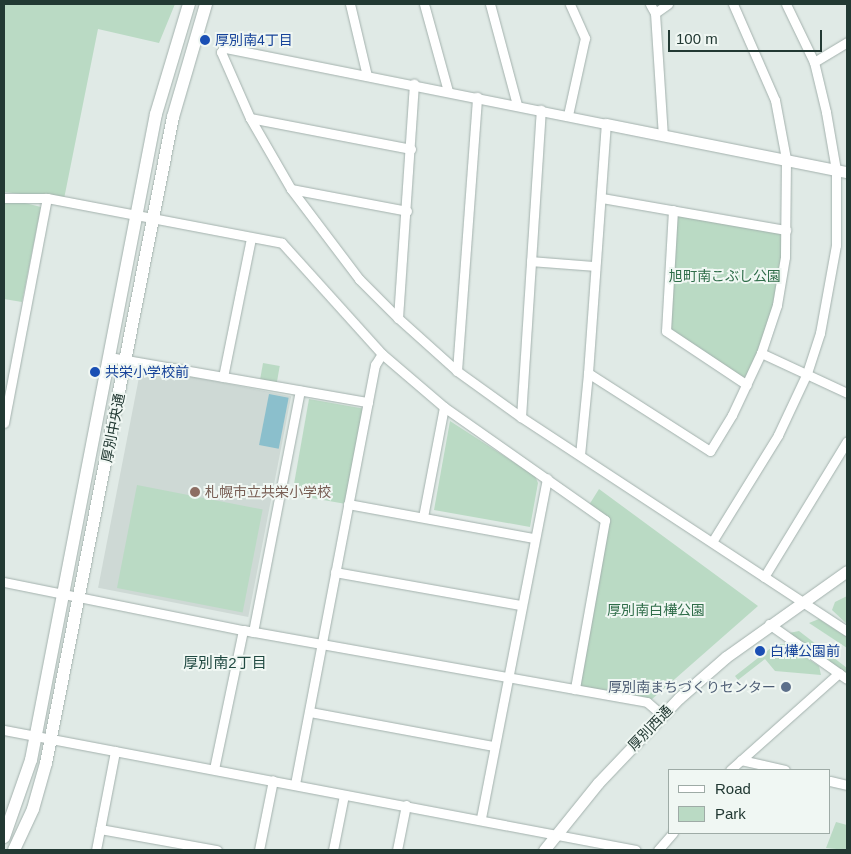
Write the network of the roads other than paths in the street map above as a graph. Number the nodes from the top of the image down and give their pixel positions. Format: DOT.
graph roads {
  1 [pos="189,4"];
  2 [pos="206,4"];
  3 [pos="350,4"];
  4 [pos="424,4"];
  5 [pos="490,4"];
  6 [pos="570,4"];
  7 [pos="650,4"];
  8 [pos="668,4"];
  9 [pos="733,4"];
  10 [pos="786,4"];
  11 [pos="655,13"];
  12 [pos="847,42"];
  13 [pos="814,62"];
  14 [pos="367,76"];
  15 [pos="414,84"];
  16 [pos="448,91"];
  17 [pos="477,97"];
  18 [pos="517,105"];
  19 [pos="541,110"];
  20 [pos="568,115"];
  21 [pos="250,118"];
  22 [pos="606,124"];
  23 [pos="663,136"];
  24 [pos="411,149"];
  25 [pos="786,159"];
  26 [pos="842,171"];
  27 [pos="291,189"];
  28 [pos="4,198"];
  29 [pos="47,198"];
  30 [pos="602,198"];
  31 [pos="674,210"];
  32 [pos="407,211"];
  33 [pos="138,217"];
  34 [pos="152,220"];
  35 [pos="786,230"];
  36 [pos="251,238"];
  37 [pos="531,261"];
  38 [pos="595,266"];
  39 [pos="398,318"];
  40 [pos="761,353"];
  41 [pos="382,354"];
  42 [pos="109,357"];
  43 [pos="126,360"];
  44 [pos="457,371"];
  45 [pos="588,373"];
  46 [pos="807,373"];
  47 [pos="223,377"];
  48 [pos="7,385"];
  49 [pos="747,386"];
  50 [pos="300,390"];
  51 [pos="847,393"];
  52 [pos="368,402"];
  53 [pos="444,407"];
  54 [pos="521,418"];
  55 [pos="4,423"];
  56 [pos="847,440"];
  57 [pos="580,455"];
  58 [pos="547,478"];
  59 [pos="348,504"];
  60 [pos="422,517"];
  61 [pos="534,538"];
  62 [pos="712,542"];
  63 [pos="847,571"];
  64 [pos="335,572"];
  65 [pos="764,577"];
  66 [pos="4,582"];
  67 [pos="63,595"];
  68 [pos="79,598"];
  69 [pos="800,601"];
  70 [pos="520,605"];
  71 [pos="769,624"];
  72 [pos="243,630"];
  73 [pos="847,631"];
  74 [pos="253,632"];
  75 [pos="322,642"];
  76 [pos="838,673"];
  77 [pos="508,677"];
  78 [pos="847,679"];
  79 [pos="574,689"];
  80 [pos="310,712"];
  81 [pos="662,714"];
  82 [pos="4,730"];
  83 [pos="36,735"];
  84 [pos="52,738"];
  85 [pos="494,746"];
  86 [pos="115,751"];
  87 [pos="741,760"];
  88 [pos="214,769"];
  89 [pos="731,769"];
  90 [pos="781,769"];
  91 [pos="273,780"];
  92 [pos="831,781"];
  93 [pos="295,784"];
  94 [pos="847,785"];
  95 [pos="344,795"];
  96 [pos="406,805"];
  97 [pos="481,818"];
  98 [pos="100,829"];
  99 [pos="557,833"];
  100 [pos="672,834"];
  101 [pos="4,837"];
  102 [pos="14,850"];
  103 [pos="96,850"];
  104 [pos="217,850"];
  105 [pos="259,850"];
  106 [pos="332,850"];
  107 [pos="397,850"];
  108 [pos="544,850"];
  109 [pos="636,850"];
  110 [pos="658,850"];
  1 -- 33 [label="main road, 厚別中央通"];
  2 -- 34 [label="main road, 厚別中央通"];
  3 -- 14 [label="street"];
  4 -- 16 [label="street"];
  5 -- 18 [label="street"];
  6 -- 20 [label="street"];
  7 -- 11 [label="street"];
  8 -- 11 [label="street"];
  9 -- 25 [label="street"];
  10 -- 13 [label="street"];
  11 -- 23 [label="street"];
  12 -- 13 [label="street"];
  13 -- 26 [label="street"];
  14 -- 15 [label="street"];
  14 -- 21 [label="street"];
  15 -- 16 [label="street"];
  15 -- 24 [label="street"];
  16 -- 17 [label="street"];
  17 -- 18 [label="street"];
  17 -- 44 [label="street"];
  18 -- 19 [label="street"];
  19 -- 20 [label="street"];
  19 -- 37 [label="street"];
  20 -- 22 [label="street"];
  21 -- 24 [label="street"];
  21 -- 27 [label="street"];
  22 -- 23 [label="street"];
  22 -- 30 [label="street"];
  23 -- 25 [label="street"];
  24 -- 32 [label="street"];
  25 -- 26 [label="street"];
  25 -- 35 [label="street"];
  26 -- 46 [label="street"];
  27 -- 32 [label="street"];
  27 -- 39 [label="street"];
  28 -- 29 [label="street"];
  29 -- 33 [label="street"];
  29 -- 48 [label="street"];
  30 -- 31 [label="street"];
  30 -- 38 [label="street"];
  31 -- 35 [label="street"];
  31 -- 49 [label="street"];
  32 -- 39 [label="street"];
  33 -- 34 [label="street"];
  33 -- 42 [label="main road, 厚別中央通"];
  34 -- 36 [label="street"];
  34 -- 43 [label="main road, 厚別中央通"];
  35 -- 40 [label="street"];
  36 -- 41 [label="street"];
  36 -- 47 [label="street"];
  37 -- 38 [label="street"];
  37 -- 54 [label="street"];
  38 -- 45 [label="street"];
  39 -- 44 [label="street"];
  40 -- 46 [label="street"];
  40 -- 49 [label="street"];
  41 -- 52 [label="street"];
  41 -- 53 [label="street"];
  42 -- 43 [label="street"];
  42 -- 67 [label="main road, 厚別中央通"];
  43 -- 47 [label="street"];
  43 -- 68 [label="main road, 厚別中央通"];
  44 -- 54 [label="street"];
  45 -- 49 [label="street"];
  45 -- 57 [label="street"];
  46 -- 51 [label="street"];
  46 -- 62 [label="street"];
  47 -- 50 [label="street"];
  48 -- 55 [label="street"];
  50 -- 52 [label="street"];
  50 -- 74 [label="street"];
  52 -- 59 [label="street"];
  53 -- 58 [label="street"];
  53 -- 60 [label="street"];
  54 -- 57 [label="street"];
  56 -- 65 [label="street"];
  57 -- 62 [label="street"];
  58 -- 61 [label="street"];
  58 -- 79 [label="street"];
  59 -- 60 [label="street"];
  59 -- 64 [label="street"];
  60 -- 61 [label="street"];
  61 -- 70 [label="street"];
  62 -- 65 [label="street"];
  63 -- 69 [label="street, 厚別西通"];
  64 -- 70 [label="street"];
  64 -- 75 [label="street"];
  65 -- 69 [label="street"];
  66 -- 67 [label="street"];
  67 -- 68 [label="street"];
  67 -- 83 [label="main road, 厚別中央通"];
  68 -- 72 [label="street"];
  68 -- 84 [label="main road, 厚別中央通"];
  69 -- 71 [label="street, 厚別西通"];
  69 -- 73 [label="street"];
  70 -- 77 [label="street"];
  71 -- 76 [label="street"];
  71 -- 81 [label="street, 厚別西通"];
  72 -- 74 [label="street"];
  72 -- 88 [label="street"];
  74 -- 75 [label="street"];
  75 -- 77 [label="street"];
  75 -- 80 [label="street"];
  76 -- 78 [label="street"];
  76 -- 87 [label="street"];
  77 -- 79 [label="street"];
  77 -- 85 [label="street"];
  79 -- 81 [label="street"];
  80 -- 85 [label="street"];
  80 -- 93 [label="street"];
  81 -- 99 [label="street, 厚別西通"];
  82 -- 83 [label="street"];
  83 -- 84 [label="street"];
  83 -- 101 [label="main road, 厚別中央通"];
  84 -- 86 [label="street"];
  84 -- 102 [label="main road, 厚別中央通"];
  85 -- 97 [label="street"];
  86 -- 88 [label="street"];
  86 -- 98 [label="street"];
  87 -- 89 [label="street"];
  87 -- 90 [label="street"];
  88 -- 91 [label="street"];
  91 -- 93 [label="street"];
  91 -- 105 [label="street"];
  92 -- 94 [label="street"];
  93 -- 95 [label="street"];
  95 -- 96 [label="street"];
  95 -- 106 [label="street"];
  96 -- 97 [label="street"];
  96 -- 107 [label="street"];
  97 -- 99 [label="street"];
  98 -- 103 [label="street"];
  98 -- 104 [label="street"];
  99 -- 108 [label="street, 厚別西通"];
  99 -- 109 [label="street"];
  100 -- 110 [label="street"];
}
